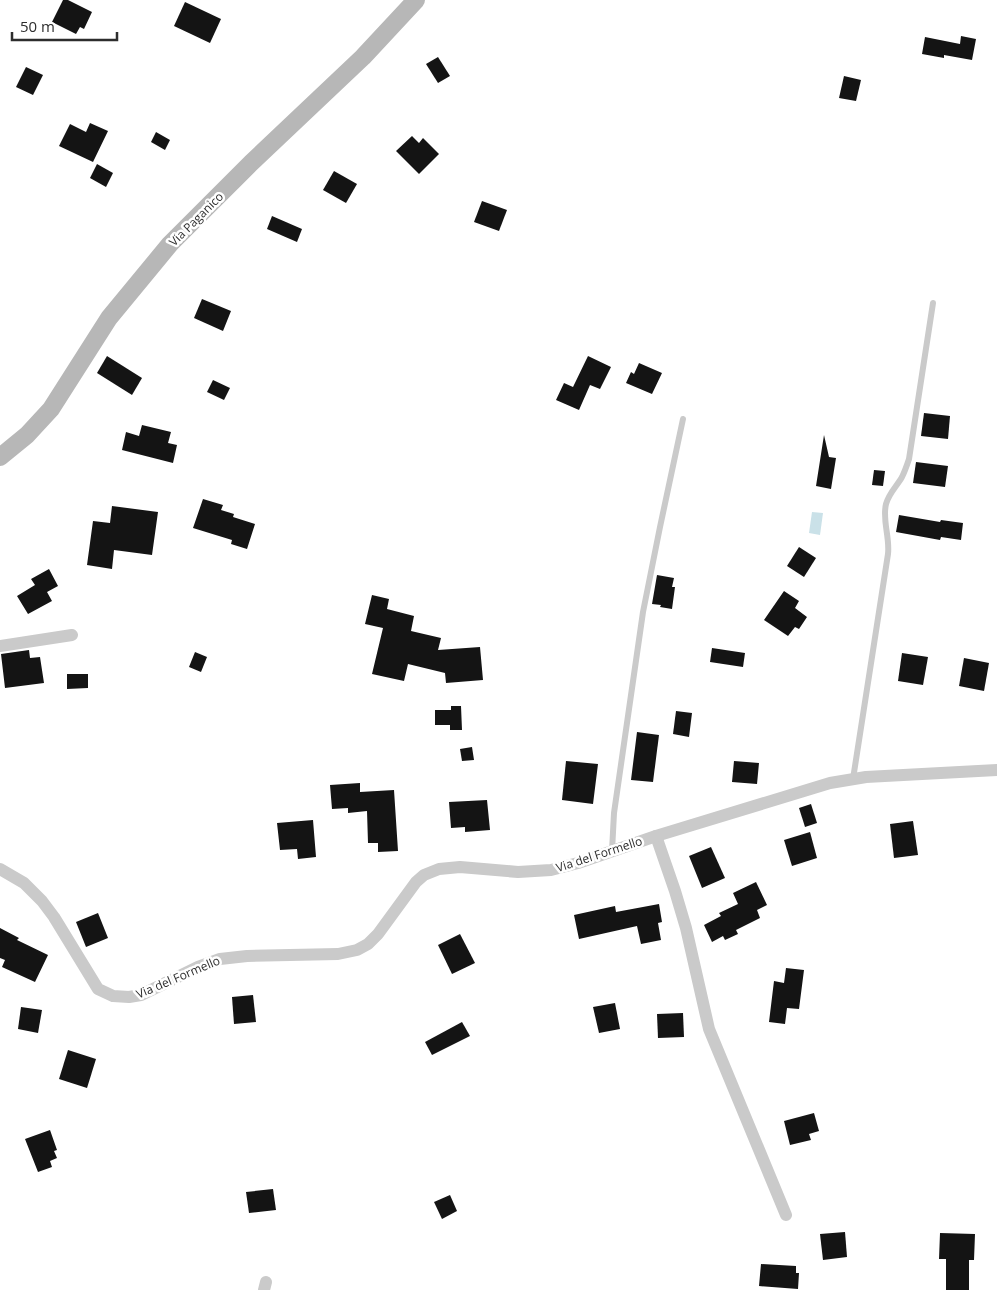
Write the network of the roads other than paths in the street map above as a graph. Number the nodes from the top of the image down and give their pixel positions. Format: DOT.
graph roads {
  1 [pos="416,0"];
  2 [pos="932,303"];
  3 [pos="683,419"];
  4 [pos="0,458"];
  5 [pos="72,635"];
  6 [pos="0,646"];
  7 [pos="997,770"];
  8 [pos="853,779"];
  9 [pos="656,836"];
  10 [pos="612,851"];
  11 [pos="0,869"];
  12 [pos="786,1215"];
  1 -- 4 [label="street, Via Paganico"];
  2 -- 8 [label="lane"];
  3 -- 10 [label="lane"];
  5 -- 6 [label="street"];
  7 -- 8 [label="street, Via del Formello"];
  8 -- 9 [label="street, Via del Formello"];
  9 -- 10 [label="street, Via del Formello"];
  9 -- 12 [label="street"];
  10 -- 11 [label="street, Via del Formello"];
}
